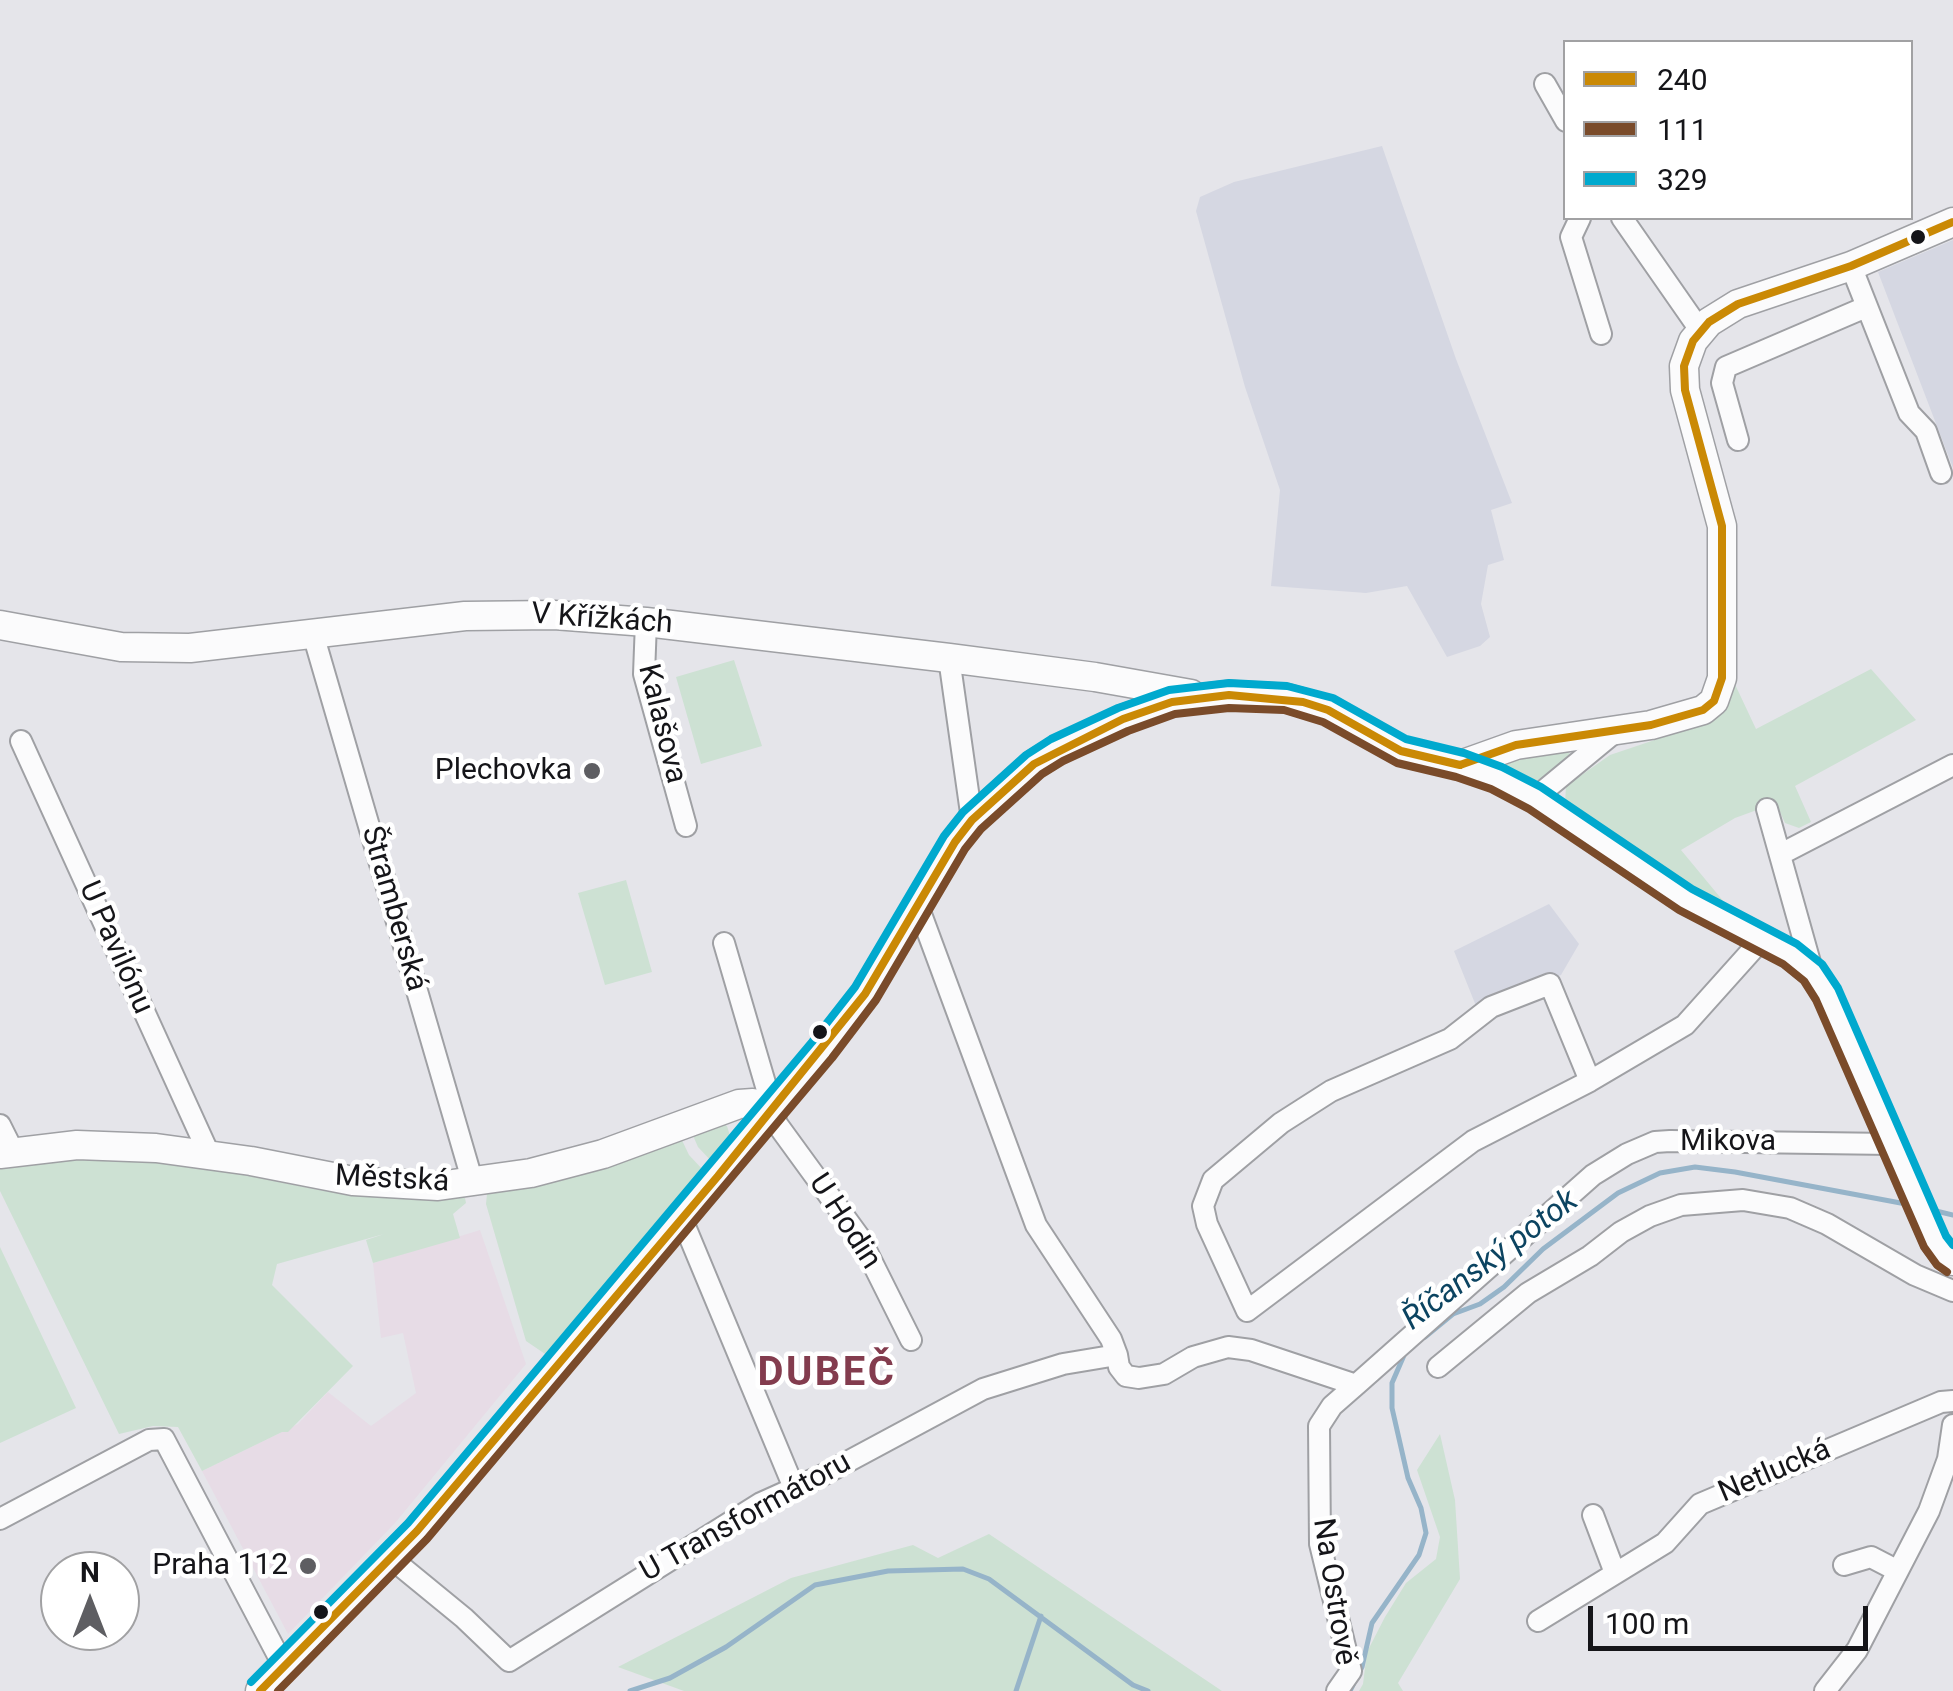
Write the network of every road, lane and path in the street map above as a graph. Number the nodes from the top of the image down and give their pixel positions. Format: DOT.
graph roads {
  1 [pos="1546,84"];
  2 [pos="1563,115"];
  3 [pos="1579,220"];
  4 [pos="1623,220"];
  5 [pos="1953,222"];
  6 [pos="1851,266"];
  7 [pos="1866,307"];
  8 [pos="1700,330"];
  9 [pos="1601,334"];
  10 [pos="1738,440"];
  11 [pos="1942,472"];
  12 [pos="646,622"];
  13 [pos="0,625"];
  14 [pos="313,634"];
  15 [pos="949,658"];
  16 [pos="1202,696"];
  17 [pos="1616,732"];
  18 [pos="21,742"];
  19 [pos="1460,765"];
  20 [pos="1953,765"];
  21 [pos="1536,798"];
  22 [pos="1766,809"];
  23 [pos="972,820"];
  24 [pos="686,826"];
  25 [pos="1780,854"];
  26 [pos="918,906"];
  27 [pos="1763,938"];
  28 [pos="724,942"];
  29 [pos="1814,973"];
  30 [pos="1590,1081"];
  31 [pos="773,1108"];
  32 [pos="0,1125"];
  33 [pos="1891,1144"];
  34 [pos="7,1153"];
  35 [pos="209,1154"];
  36 [pos="473,1183"];
  37 [pos="682,1218"];
  38 [pos="1944,1251"];
  39 [pos="1953,1291"];
  40 [pos="910,1340"];
  41 [pos="1117,1354"];
  42 [pos="1438,1366"];
  43 [pos="1356,1384"];
  44 [pos="1953,1401"];
  45 [pos="1953,1425"];
  46 [pos="794,1488"];
  47 [pos="1594,1515"];
  48 [pos="0,1519"];
  49 [pos="392,1559"];
  50 [pos="1844,1566"];
  51 [pos="1898,1571"];
  52 [pos="1615,1572"];
  53 [pos="1538,1621"];
  54 [pos="284,1667"];
  55 [pos="260,1691"];
  56 [pos="1337,1691"];
  57 [pos="1826,1691"];
  1 -- 2 [label="street"];
  3 -- 9 [label="street"];
  4 -- 8 [label="street"];
  5 -- 6 [label="street"];
  6 -- 7 [label="street"];
  6 -- 8 [label="street"];
  7 -- 10 [label="street"];
  7 -- 11 [label="street"];
  8 -- 17 [label="street"];
  12 -- 14 [label="street, V Křížkách"];
  12 -- 15 [label="street, V Křížkách"];
  12 -- 24 [label="street, Kalašova"];
  13 -- 14 [label="street, V Křížkách"];
  14 -- 36 [label="street, Štramberská"];
  15 -- 16 [label="street, V Křížkách"];
  15 -- 23 [label="street"];
  16 -- 19 [label="street"];
  16 -- 23 [label="street"];
  17 -- 19 [label="street"];
  17 -- 21 [label="street"];
  18 -- 35 [label="street, U Pavilónu"];
  19 -- 21 [label="street"];
  20 -- 25 [label="street"];
  21 -- 27 [label="street"];
  22 -- 25 [label="street"];
  23 -- 26 [label="street"];
  25 -- 29 [label="street"];
  26 -- 31 [label="street"];
  26 -- 41 [label="street"];
  27 -- 29 [label="street"];
  27 -- 30 [label="street"];
  28 -- 31 [label="street"];
  29 -- 33 [label="street"];
  30 -- 30 [label="street"];
  31 -- 36 [label="street, Městská"];
  31 -- 37 [label="street"];
  31 -- 40 [label="street, U Hodin"];
  32 -- 34 [label="street"];
  33 -- 38 [label="street"];
  33 -- 43 [label="street, Mikova"];
  34 -- 35 [label="street, Městská"];
  35 -- 36 [label="street, Městská"];
  37 -- 46 [label="street"];
  37 -- 49 [label="street"];
  39 -- 42 [label="street, Mikova"];
  41 -- 43 [label="street"];
  41 -- 46 [label="street, U Transformátoru"];
  43 -- 56 [label="street, Na Ostrově"];
  44 -- 52 [label="street, Netlucká"];
  45 -- 51 [label="street"];
  46 -- 49 [label="street, U Transformátoru"];
  47 -- 52 [label="street"];
  48 -- 54 [label="street"];
  49 -- 54 [label="street"];
  50 -- 51 [label="street"];
  51 -- 57 [label="street"];
  52 -- 53 [label="street, Netlucká"];
  54 -- 55 [label="street"];
}
